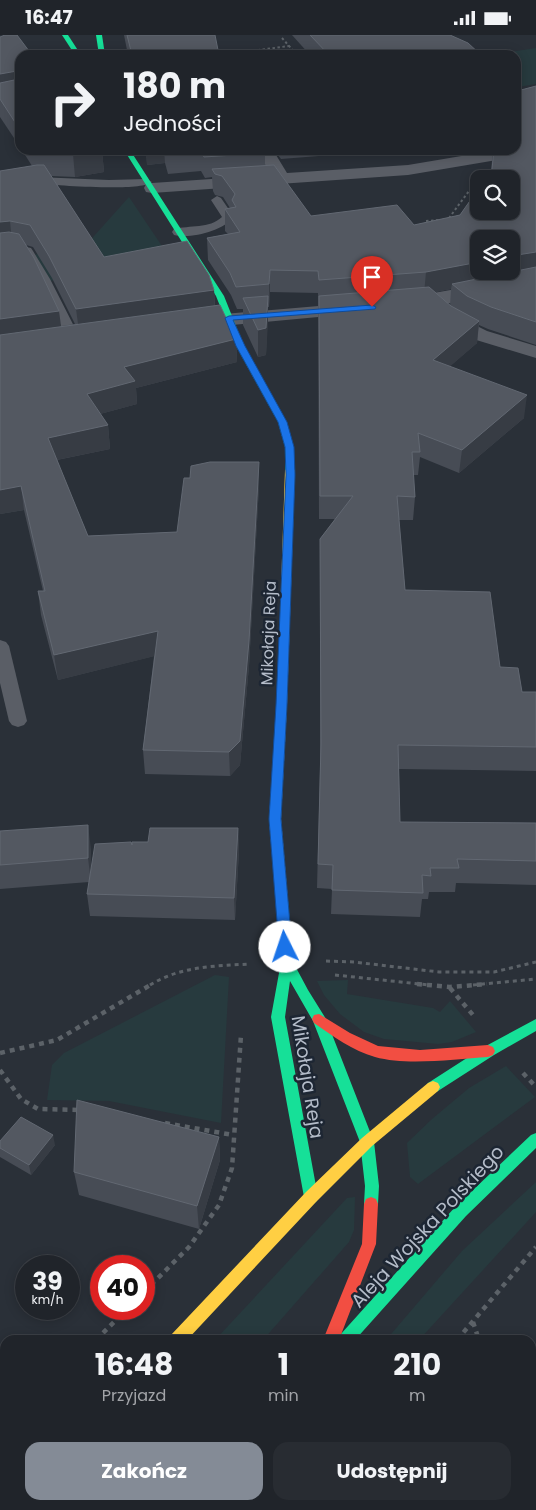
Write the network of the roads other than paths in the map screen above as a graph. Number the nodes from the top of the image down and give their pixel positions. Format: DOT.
graph roads {
  1 [pos="65,35"];
  2 [pos="98,35"];
  3 [pos="75,50"];
  4 [pos="101,50"];
  5 [pos="130,155"];
  6 [pos="268,155"];
  7 [pos="497,155"];
  8 [pos="282,179"];
  9 [pos="0,183"];
  10 [pos="149,185"];
  11 [pos="217,200"];
  12 [pos="178,232"];
  13 [pos="0,250"];
  14 [pos="536,281"];
  15 [pos="439,299"];
  16 [pos="387,306"];
  17 [pos="367,308"];
  18 [pos="229,318"];
  19 [pos="179,324"];
  20 [pos="74,340"];
  21 [pos="536,353"];
  22 [pos="0,646"];
  23 [pos="18,721"];
  24 [pos="287,962"];
  25 [pos="319,1019"];
  26 [pos="536,1025"];
  27 [pos="489,1051"];
  28 [pos="536,1139"];
  29 [pos="367,1142"];
  30 [pos="311,1197"];
  31 [pos="181,1335"];
  32 [pos="333,1335"];
  33 [pos="349,1335"];
  1 -- 3 [label="street"];
  2 -- 4 [label="street"];
  5 -- 10 [label="street, Mikołaja Reja"];
  6 -- 8 [label="street"];
  7 -- 8 [label="street"];
  8 -- 10 [label="street"];
  9 -- 10 [label="lane"];
  10 -- 12 [label="street, Mikołaja Reja"];
  11 -- 12 [label="lane"];
  12 -- 18 [label="street, Mikołaja Reja"];
  13 -- 20 [label="lane"];
  14 -- 15 [label="street"];
  15 -- 16 [label="street"];
  15 -- 21 [label="street"];
  17 -- 18 [label="street"];
  18 -- 19 [label="street"];
  18 -- 24 [label="street, Mikołaja Reja"];
  22 -- 23 [label="lane"];
  24 -- 25 [label="street, Mikołaja Reja"];
  24 -- 30 [label="street, Mikołaja Reja"];
  25 -- 27 [label="street"];
  25 -- 29 [label="street, Mikołaja Reja"];
  26 -- 27 [label="street"];
  27 -- 29 [label="street"];
  28 -- 33 [label="street, Aleja Wojska Polskiego"];
  29 -- 30 [label="street"];
  29 -- 32 [label="street, Aleja Wojska Polskiego"];
  30 -- 31 [label="street"];
}
